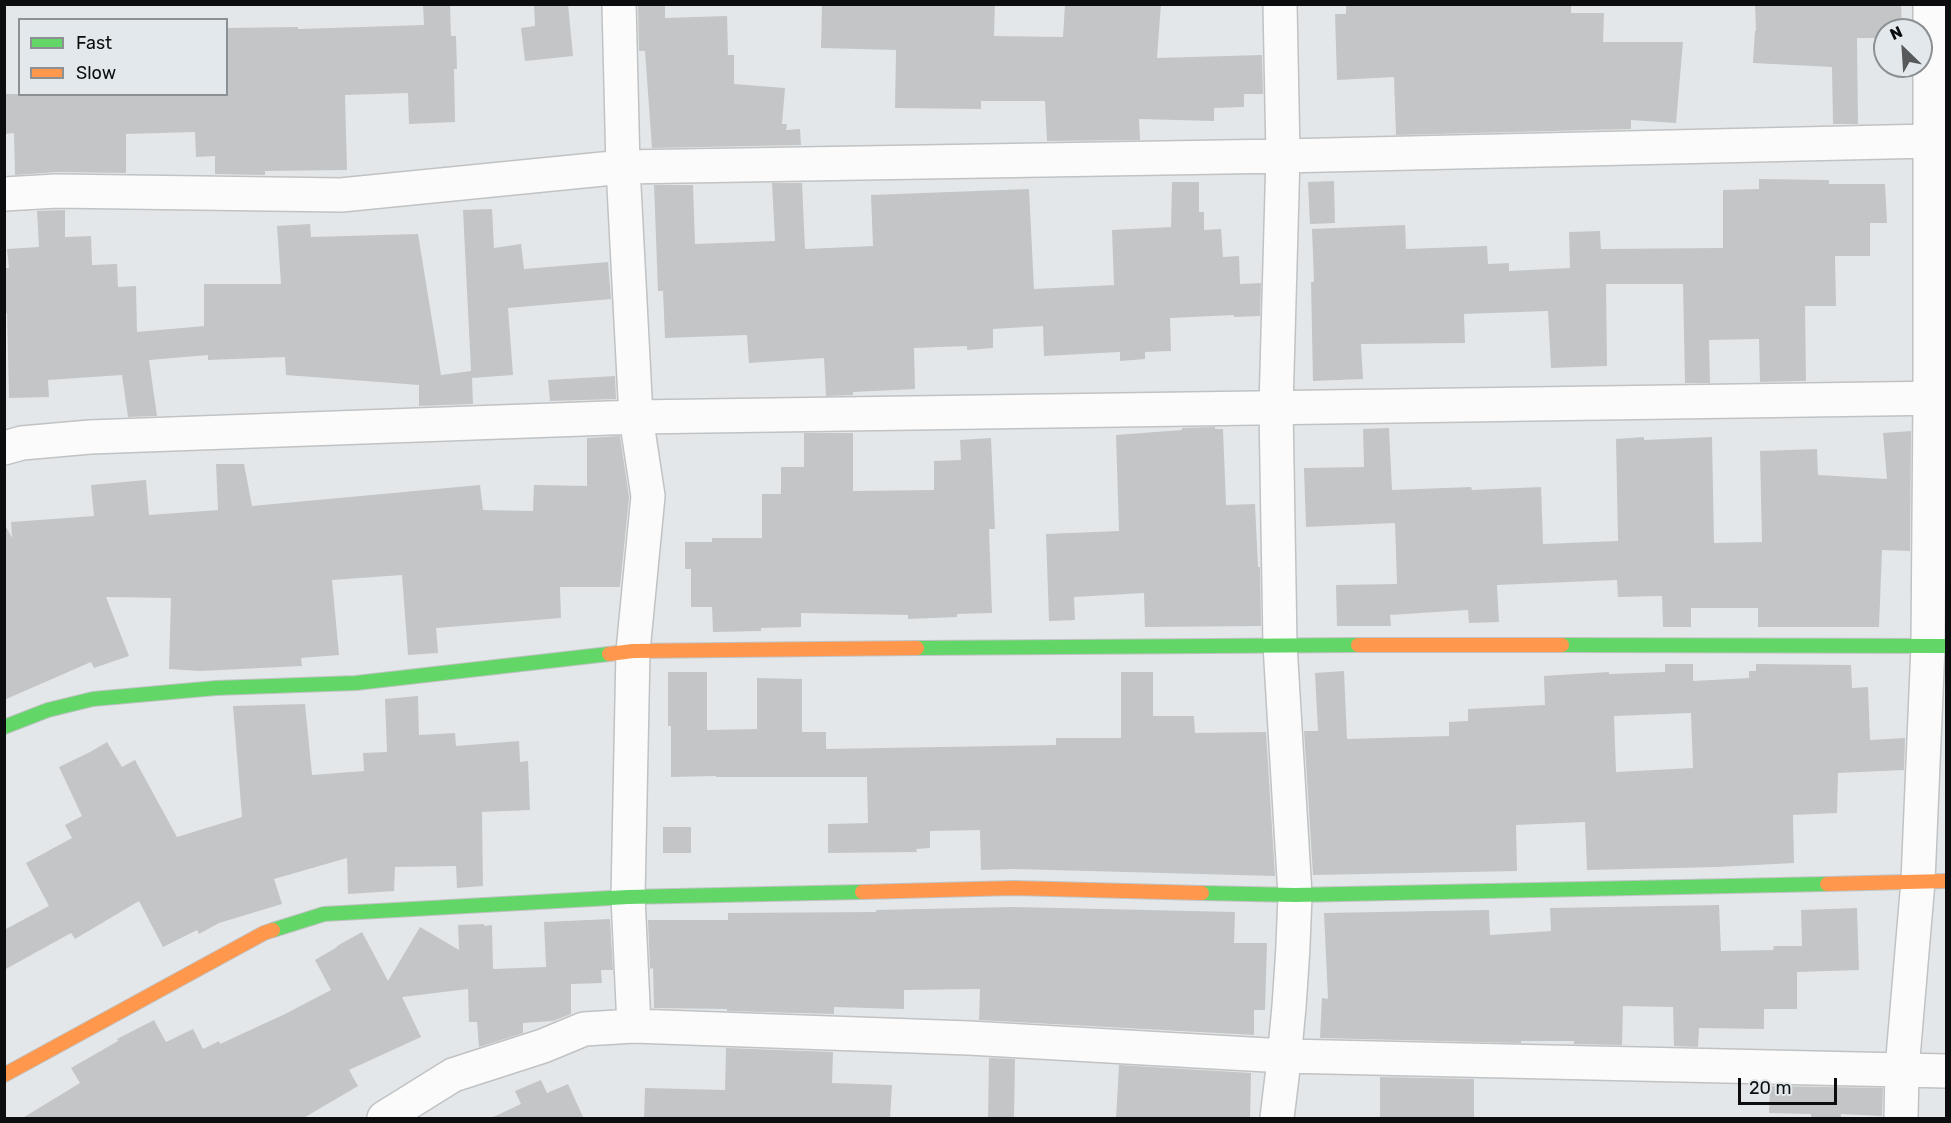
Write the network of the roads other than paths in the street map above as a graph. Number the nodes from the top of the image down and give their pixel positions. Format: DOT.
graph roads {
  1 [pos="619,4"];
  2 [pos="1280,4"];
  3 [pos="1930,4"];
  4 [pos="1938,142"];
  5 [pos="1282,156"];
  6 [pos="623,166"];
  7 [pos="4,194"];
  8 [pos="1938,398"];
  9 [pos="1276,407"];
  10 [pos="636,417"];
  11 [pos="4,448"];
  12 [pos="1280,645"];
  13 [pos="1937,646"];
  14 [pos="633,651"];
  15 [pos="4,727"];
  16 [pos="1932,881"];
  17 [pos="1295,895"];
  18 [pos="627,897"];
  19 [pos="634,1026"];
  20 [pos="1286,1056"];
  21 [pos="1902,1069"];
  22 [pos="1947,1071"];
  23 [pos="4,1075"];
  24 [pos="384,1119"];
  25 [pos="1277,1119"];
  26 [pos="1901,1119"];
  1 -- 6 [label="street"];
  2 -- 5 [label="street"];
  3 -- 4 [label="street"];
  4 -- 5 [label="street"];
  4 -- 8 [label="street"];
  5 -- 6 [label="street"];
  5 -- 9 [label="street"];
  6 -- 7 [label="street"];
  6 -- 10 [label="street"];
  8 -- 9 [label="street"];
  8 -- 13 [label="street"];
  9 -- 10 [label="street"];
  9 -- 12 [label="street"];
  10 -- 11 [label="street"];
  10 -- 14 [label="street"];
  12 -- 13 [label="street"];
  12 -- 14 [label="street"];
  12 -- 17 [label="street"];
  13 -- 16 [label="street"];
  14 -- 15 [label="street"];
  14 -- 18 [label="street"];
  16 -- 17 [label="street"];
  16 -- 21 [label="street"];
  17 -- 18 [label="street"];
  17 -- 20 [label="street"];
  18 -- 19 [label="street"];
  18 -- 23 [label="street"];
  19 -- 20 [label="street"];
  19 -- 24 [label="street"];
  20 -- 21 [label="street"];
  20 -- 25 [label="street"];
  21 -- 22 [label="street"];
  21 -- 26 [label="street"];
}
